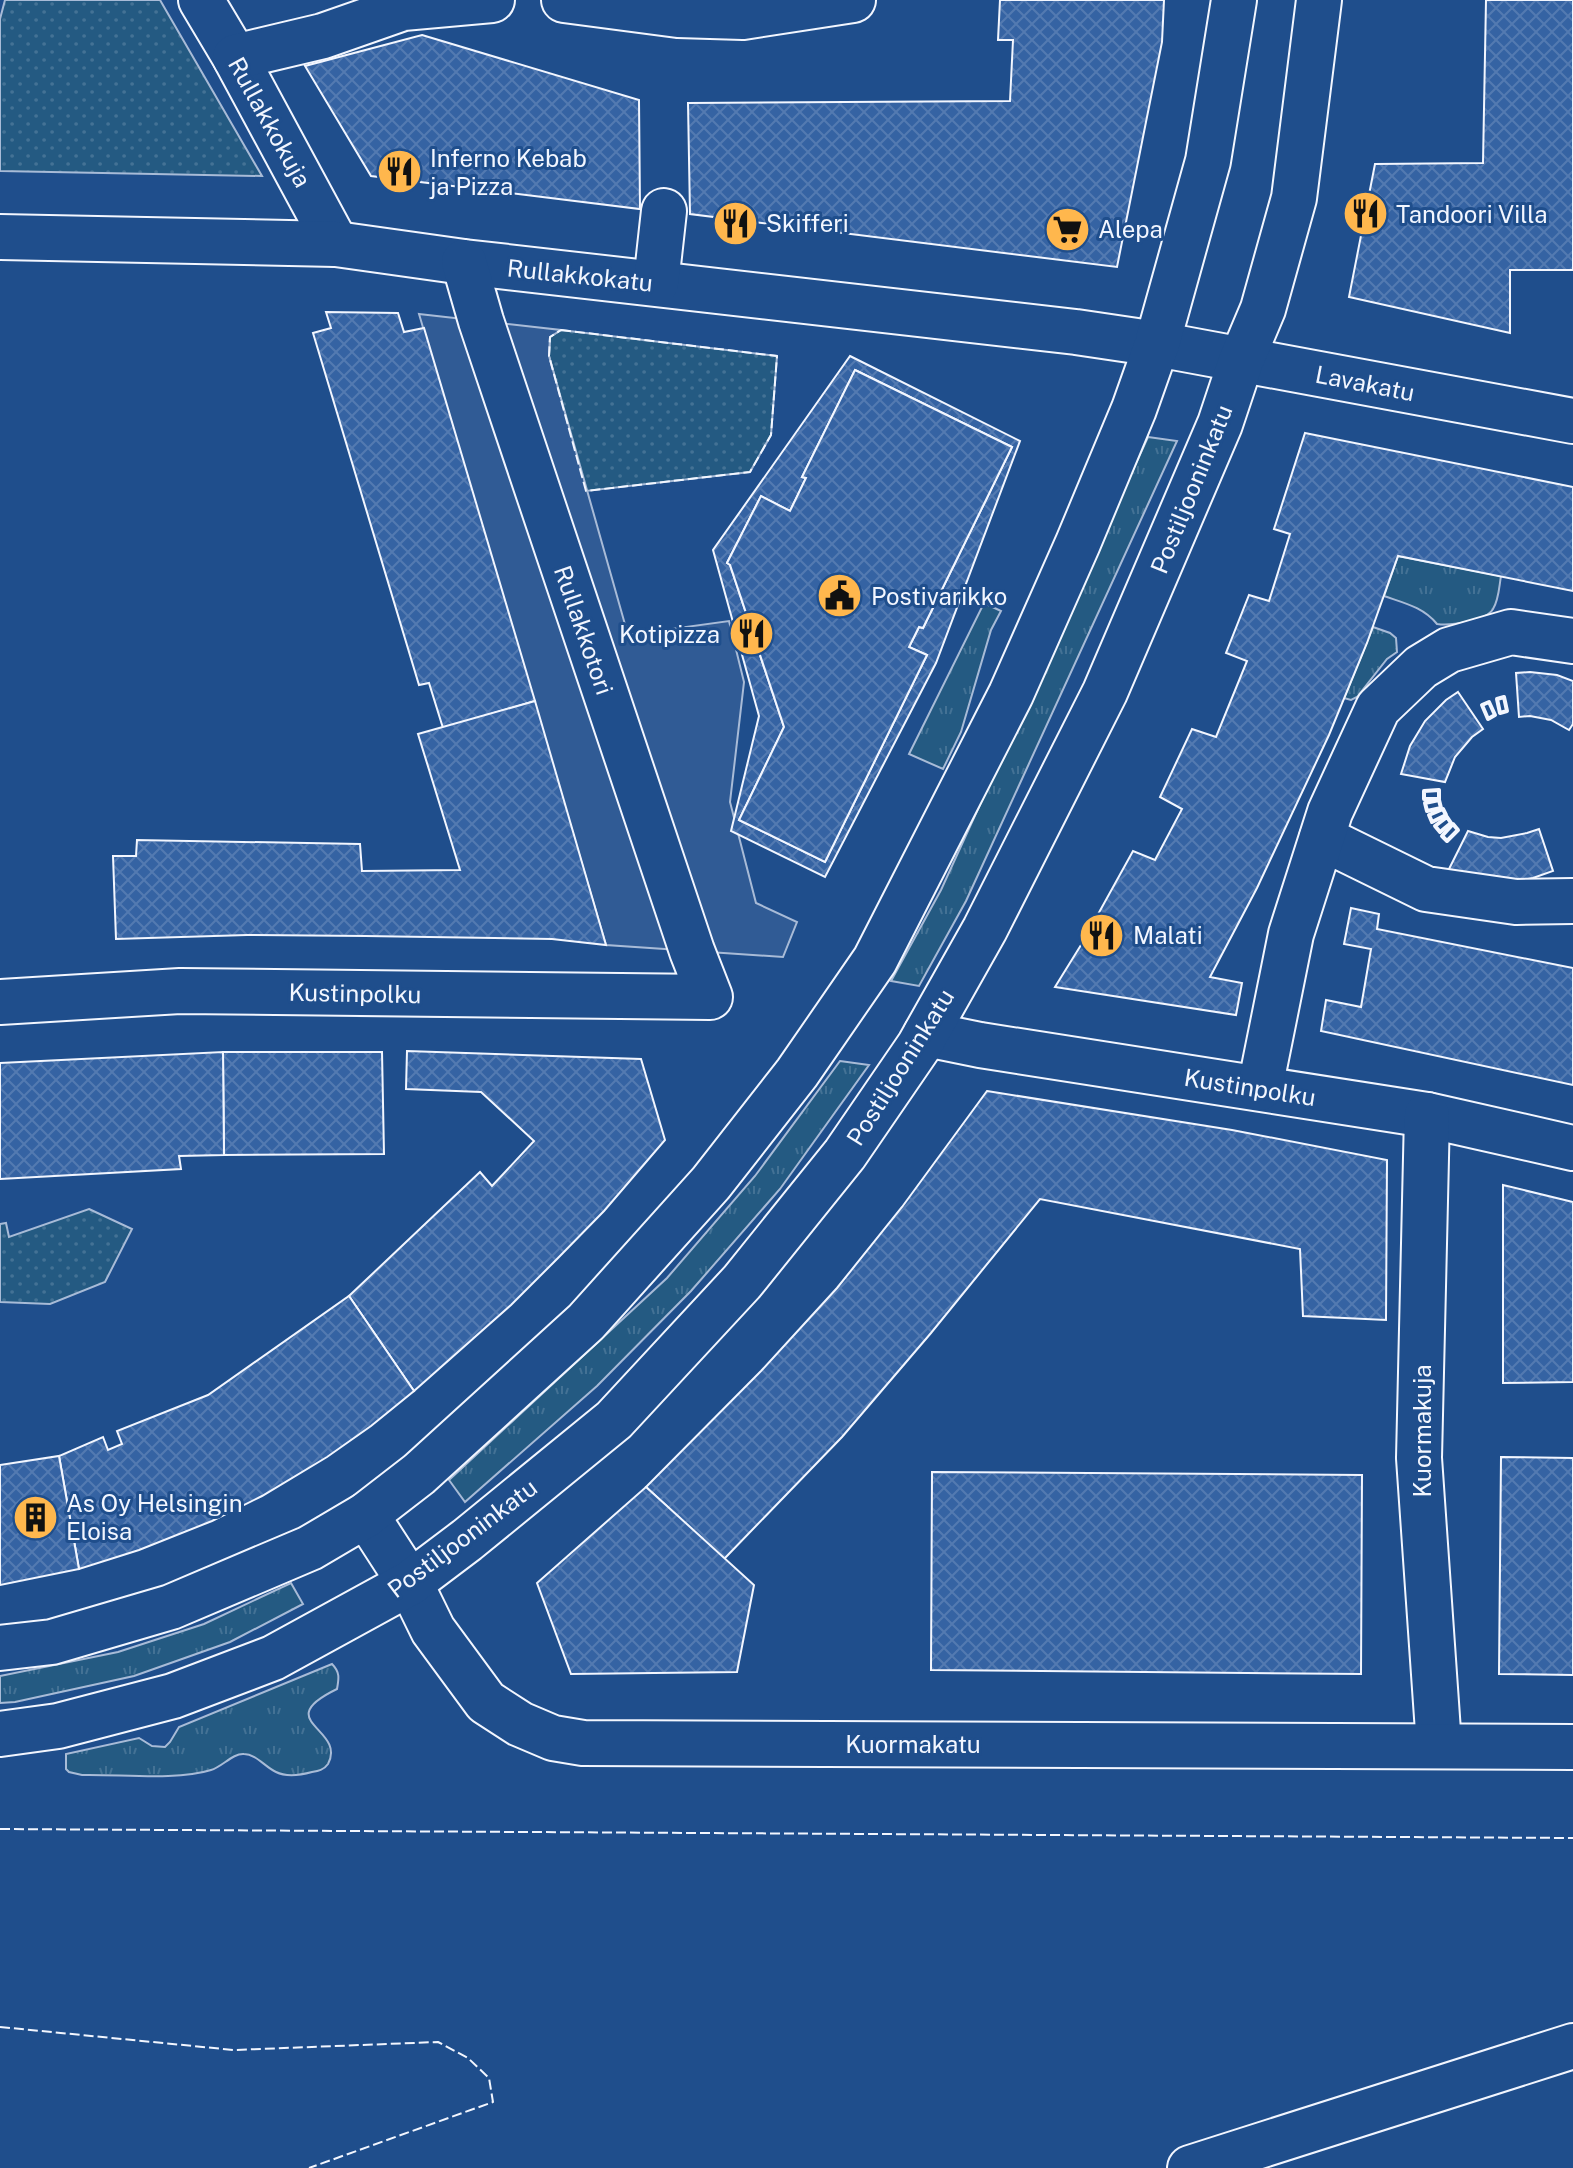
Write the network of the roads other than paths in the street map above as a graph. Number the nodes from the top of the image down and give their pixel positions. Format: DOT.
graph roads {
  1 [pos="201,0"];
  2 [pos="492,0"];
  3 [pos="564,0"];
  4 [pos="853,0"];
  5 [pos="1234,0"];
  6 [pos="1319,0"];
  7 [pos="235,57"];
  8 [pos="664,211"];
  9 [pos="0,237"];
  10 [pos="336,244"];
  11 [pos="464,262"];
  12 [pos="656,283"];
  13 [pos="1157,344"];
  14 [pos="1241,361"];
  15 [pos="1573,421"];
  16 [pos="1573,641"];
  17 [pos="1322,838"];
  18 [pos="1573,901"];
  19 [pos="710,997"];
  20 [pos="0,1002"];
  21 [pos="926,1034"];
  22 [pos="1260,1088"];
  23 [pos="1427,1115"];
  24 [pos="1573,1148"];
  25 [pos="366,1515"];
  26 [pos="410,1583"];
  27 [pos="0,1648"];
  28 [pos="0,1734"];
  29 [pos="1439,1746"];
  30 [pos="1573,1747"];
  31 [pos="1573,2046"];
  32 [pos="1190,2168"];
  1 -- 7 [label="street, Rullakkokuja"];
  2 -- 7 [label="street"];
  3 -- 4 [label="street"];
  5 -- 13 [label="street"];
  6 -- 14 [label="street, Postiljooninkatu"];
  7 -- 10 [label="street, Rullakkokuja"];
  8 -- 12 [label="street"];
  9 -- 10 [label="street, Rullakkokatu"];
  10 -- 11 [label="street, Rullakkokatu"];
  11 -- 12 [label="street, Rullakkokatu"];
  11 -- 19 [label="street, Rullakkotori"];
  12 -- 13 [label="street, Rullakkokatu"];
  13 -- 14 [label="street, Lavakatu"];
  13 -- 25 [label="street"];
  14 -- 15 [label="street, Lavakatu"];
  14 -- 21 [label="street, Postiljooninkatu"];
  16 -- 17 [label="street"];
  17 -- 18 [label="street"];
  17 -- 22 [label="street"];
  19 -- 20 [label="street, Kustinpolku"];
  21 -- 22 [label="street, Kustinpolku"];
  21 -- 26 [label="street, Postiljooninkatu"];
  22 -- 23 [label="street, Kustinpolku"];
  23 -- 24 [label="street, Kustinpolku"];
  23 -- 29 [label="street, Kuormakuja"];
  25 -- 26 [label="street, Kuormakatu"];
  25 -- 27 [label="street"];
  26 -- 28 [label="street, Postiljooninkatu"];
  26 -- 29 [label="street, Kuormakatu"];
  29 -- 30 [label="street, Kuormakatu"];
  31 -- 32 [label="street"];
}
